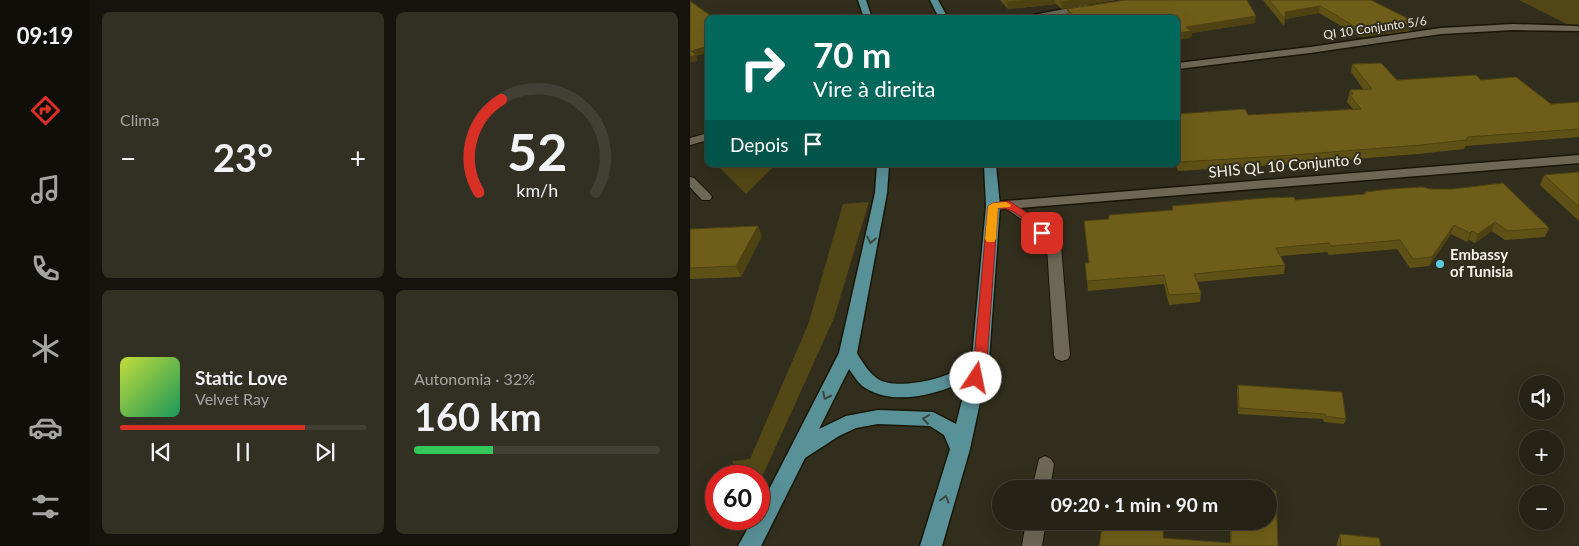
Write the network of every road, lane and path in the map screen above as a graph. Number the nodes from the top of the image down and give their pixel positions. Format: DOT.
graph roads {
  1 [pos="862,0"];
  2 [pos="934,0"];
  3 [pos="1097,7"];
  4 [pos="867,15"];
  5 [pos="942,15"];
  6 [pos="1042,15"];
  7 [pos="1577,29"];
  8 [pos="1180,66"];
  9 [pos="705,137"];
  10 [pos="690,142"];
  11 [pos="1579,159"];
  12 [pos="883,167"];
  13 [pos="991,167"];
  14 [pos="690,180"];
  15 [pos="706,197"];
  16 [pos="1001,205"];
  17 [pos="848,353"];
  18 [pos="1062,355"];
  19 [pos="980,360"];
  20 [pos="960,449"];
  21 [pos="797,454"];
  22 [pos="1045,464"];
  23 [pos="1042,480"];
  24 [pos="1035,530"];
  25 [pos="749,546"];
  26 [pos="932,546"];
  27 [pos="1032,546"];
  1 -- 4 [label="main road"];
  2 -- 5 [label="main road"];
  3 -- 6 [label="street"];
  7 -- 8 [label="street, QI 10 Conjunto 5/6"];
  9 -- 10 [label="lane"];
  11 -- 16 [label="street, SHIS QL 10 Conjunto 6"];
  12 -- 17 [label="main road, one-way"];
  13 -- 16 [label="main road"];
  14 -- 15 [label="lane"];
  16 -- 18 [label="lane"];
  16 -- 19 [label="main road"];
  17 -- 19 [label="main road"];
  17 -- 21 [label="main road, one-way"];
  19 -- 20 [label="main road"];
  20 -- 21 [label="main road, one-way"];
  26 -- 20 [label="main road, one-way"];
  21 -- 25 [label="main road"];
  22 -- 23 [label="lane"];
  24 -- 27 [label="lane"];
}
